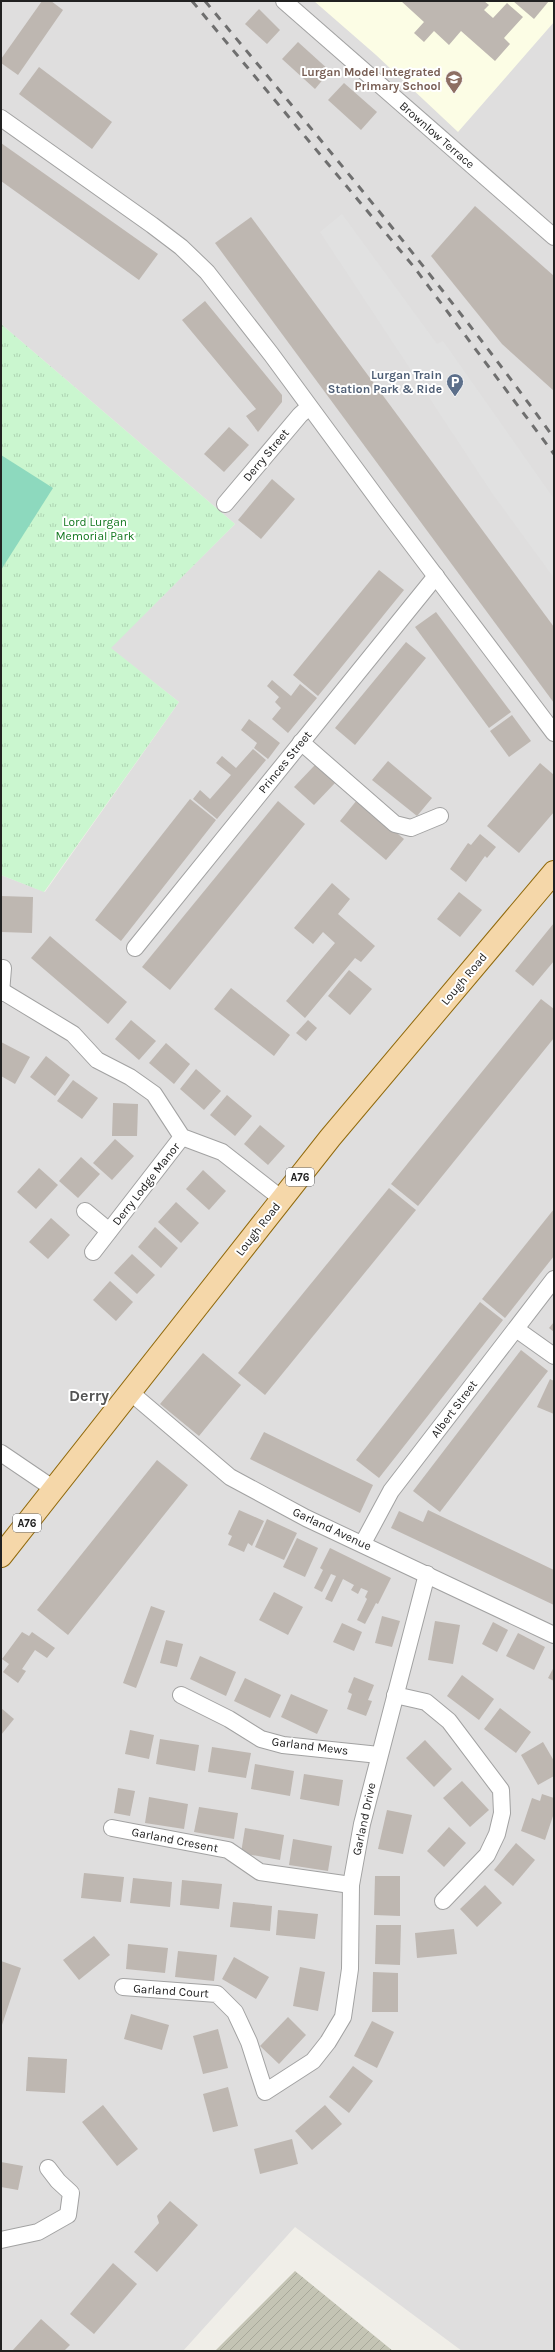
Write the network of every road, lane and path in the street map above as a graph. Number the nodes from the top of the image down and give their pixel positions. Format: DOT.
graph roads {
  1 [pos="284,1"];
  2 [pos="1,118"];
  3 [pos="554,237"];
  4 [pos="309,407"];
  5 [pos="225,504"];
  6 [pos="436,576"];
  7 [pos="554,733"];
  8 [pos="301,742"];
  9 [pos="440,816"];
  10 [pos="554,872"];
  11 [pos="135,948"];
  12 [pos="3,968"];
  13 [pos="1,992"];
  14 [pos="182,1137"];
  15 [pos="282,1199"];
  16 [pos="85,1211"];
  17 [pos="109,1232"];
  18 [pos="93,1252"];
  19 [pos="554,1279"];
  20 [pos="516,1329"];
  21 [pos="554,1356"];
  22 [pos="130,1392"];
  23 [pos="1,1453"];
  24 [pos="54,1489"];
  25 [pos="363,1543"];
  26 [pos="1,1556"];
  27 [pos="427,1574"];
  28 [pos="554,1634"];
  29 [pos="181,1695"];
  30 [pos="395,1695"];
  31 [pos="379,1755"];
  32 [pos="112,1828"];
  33 [pos="351,1885"];
  34 [pos="443,1901"];
  35 [pos="123,1987"];
  36 [pos="313,2061"];
  37 [pos="48,2168"];
  38 [pos="1,2240"];
  1 -- 3 [label="street, Brownlow Terrace"];
  2 -- 4 [label="street"];
  4 -- 5 [label="street, Derry Street"];
  4 -- 6 [label="street"];
  6 -- 7 [label="street"];
  6 -- 8 [label="street, Princes Street"];
  8 -- 9 [label="street"];
  8 -- 11 [label="street, Princes Street"];
  10 -- 15 [label="main road, Lough Road / A76"];
  12 -- 13 [label="street, Derry Lodge Manor"];
  13 -- 14 [label="street, Derry Lodge Manor"];
  14 -- 15 [label="street, Derry Lodge Manor"];
  14 -- 17 [label="street, Derry Lodge Manor"];
  15 -- 22 [label="main road, Lough Road / A76"];
  16 -- 17 [label="street, Derry Lodge Manor"];
  17 -- 18 [label="street, Derry Lodge Manor"];
  19 -- 20 [label="street, Albert Street"];
  20 -- 21 [label="street"];
  20 -- 25 [label="street, Albert Street"];
  22 -- 24 [label="main road, Lough Road / A76"];
  22 -- 25 [label="street, Garland Avenue"];
  23 -- 24 [label="street"];
  24 -- 26 [label="main road, Lough Road / A76"];
  25 -- 27 [label="street, Garland Avenue"];
  27 -- 28 [label="street, Garland Avenue"];
  27 -- 30 [label="street, Garland Drive"];
  29 -- 31 [label="street, Garland Mews"];
  30 -- 31 [label="street, Garland Drive"];
  30 -- 34 [label="street"];
  31 -- 33 [label="street, Garland Drive"];
  32 -- 33 [label="street, Garland Cresent"];
  33 -- 36 [label="street, Garland Drive"];
  35 -- 36 [label="street, Garland Court"];
  37 -- 38 [label="street"];
}
